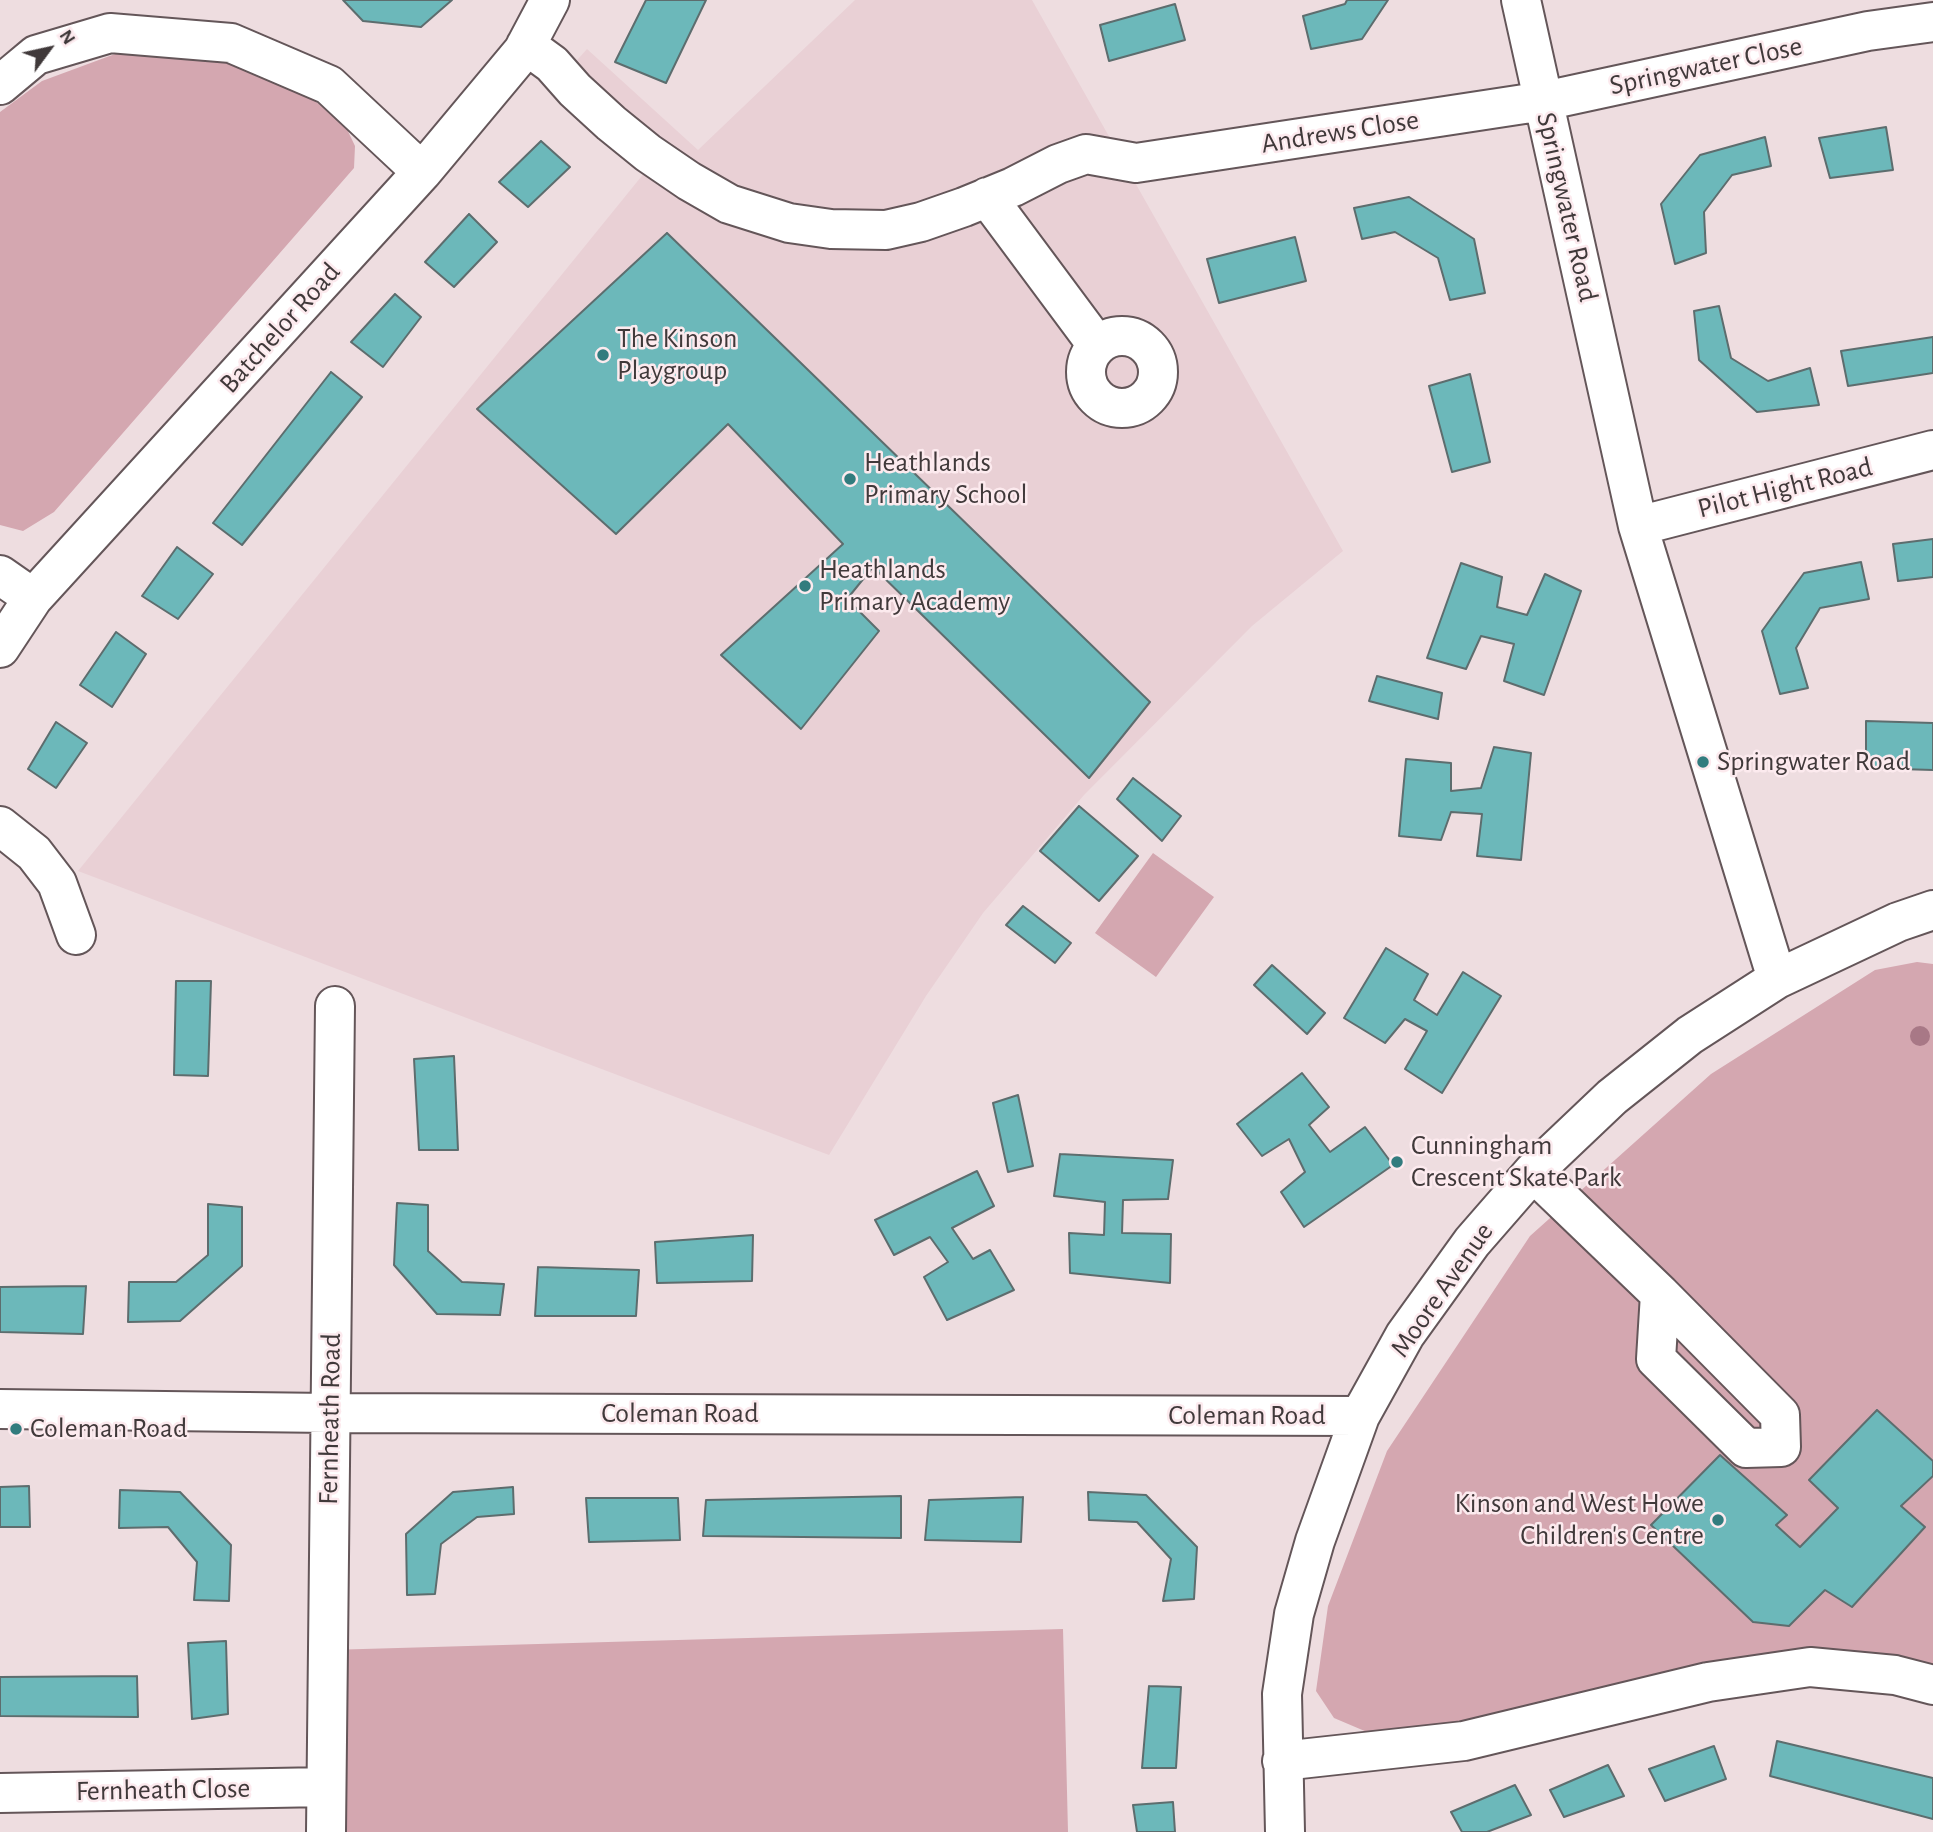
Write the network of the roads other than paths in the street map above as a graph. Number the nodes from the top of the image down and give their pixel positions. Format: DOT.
graph roads {
  1 [pos="550,0"];
  2 [pos="1521,0"];
  3 [pos="1933,22"];
  4 [pos="526,45"];
  5 [pos="0,85"];
  6 [pos="1544,101"];
  7 [pos="422,172"];
  8 [pos="987,197"];
  9 [pos="1097,345"];
  10 [pos="1933,450"];
  11 [pos="1638,526"];
  12 [pos="0,575"];
  13 [pos="33,598"];
  14 [pos="0,648"];
  15 [pos="0,826"];
  16 [pos="1933,910"];
  17 [pos="76,935"];
  18 [pos="1777,979"];
  19 [pos="335,1006"];
  20 [pos="1532,1172"];
  21 [pos="1660,1294"];
  22 [pos="0,1409"];
  23 [pos="330,1413"];
  24 [pos="1360,1416"];
  25 [pos="1933,1685"];
  26 [pos="1282,1761"];
  27 [pos="327,1787"];
  28 [pos="0,1793"];
  29 [pos="326,1832"];
  30 [pos="1285,1832"];
  1 -- 4 [label="street, Batchelor Road"];
  2 -- 6 [label="street, Springwater Road"];
  3 -- 6 [label="street, Springwater Close"];
  4 -- 7 [label="street, Batchelor Road"];
  4 -- 8 [label="street, Andrews Close"];
  5 -- 7 [label="street"];
  6 -- 8 [label="street, Andrews Close"];
  6 -- 11 [label="street, Springwater Road"];
  7 -- 13 [label="street, Batchelor Road"];
  8 -- 9 [label="street"];
  10 -- 11 [label="street, Pilot Hight Road"];
  11 -- 18 [label="street, Springwater Road"];
  12 -- 13 [label="street"];
  13 -- 14 [label="street, Batchelor Road"];
  15 -- 17 [label="street"];
  16 -- 18 [label="street, Moore Avenue"];
  18 -- 20 [label="street, Moore Avenue"];
  19 -- 23 [label="street, Fernheath Road"];
  20 -- 21 [label="street"];
  20 -- 24 [label="street, Moore Avenue"];
  22 -- 23 [label="street, Coleman Road"];
  23 -- 24 [label="street, Coleman Road"];
  23 -- 27 [label="street, Fernheath Road"];
  24 -- 26 [label="street, Moore Avenue"];
  25 -- 26 [label="street"];
  26 -- 30 [label="street, Moore Avenue"];
  27 -- 28 [label="street, Fernheath Close"];
  27 -- 29 [label="street, Fernheath Road"];
}
